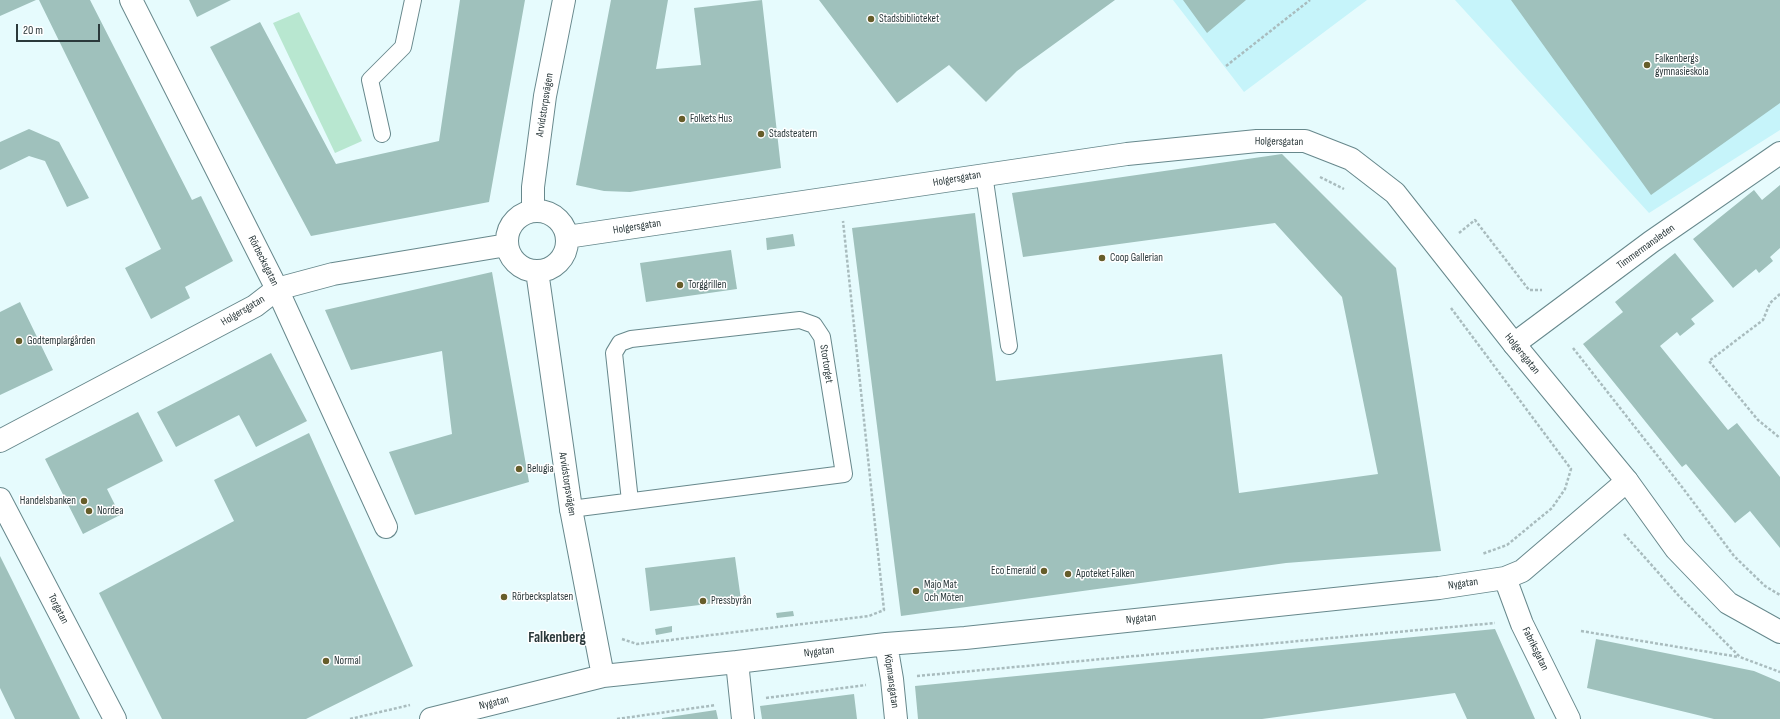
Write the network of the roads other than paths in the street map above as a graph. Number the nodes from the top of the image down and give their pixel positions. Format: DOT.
graph roads {
  1 [pos="131,0"];
  2 [pos="413,0"];
  3 [pos="564,0"];
  4 [pos="382,134"];
  5 [pos="1780,153"];
  6 [pos="984,174"];
  7 [pos="533,211"];
  8 [pos="567,237"];
  9 [pos="507,245"];
  10 [pos="537,271"];
  11 [pos="277,289"];
  12 [pos="1514,344"];
  13 [pos="1009,346"];
  14 [pos="0,441"];
  15 [pos="1627,481"];
  16 [pos="0,499"];
  17 [pos="630,501"];
  18 [pos="571,509"];
  19 [pos="386,527"];
  20 [pos="1505,578"];
  21 [pos="1780,632"];
  22 [pos="886,644"];
  23 [pos="737,662"];
  24 [pos="613,675"];
  25 [pos="115,719"];
  26 [pos="431,719"];
  27 [pos="743,719"];
  28 [pos="896,719"];
  29 [pos="1569,719"];
  1 -- 11 [label="street, Rörbecksgatan"];
  2 -- 4 [label="lane"];
  3 -- 7 [label="street, Arvidstorpsvägen"];
  5 -- 12 [label="street, Timmermansleden"];
  6 -- 8 [label="street, Holgersgatan"];
  6 -- 12 [label="street, Holgersgatan"];
  6 -- 13 [label="lane"];
  7 -- 8 [label="street"];
  7 -- 9 [label="street"];
  8 -- 10 [label="street"];
  9 -- 10 [label="street"];
  9 -- 11 [label="street, Holgersgatan"];
  10 -- 18 [label="street, Arvidstorpsvägen"];
  11 -- 14 [label="street, Holgersgatan"];
  11 -- 19 [label="street, Rörbecksgatan"];
  12 -- 15 [label="street, Holgersgatan"];
  15 -- 20 [label="street, Nygatan"];
  15 -- 21 [label="street, Holgersgatan"];
  16 -- 25 [label="street, Torgatan"];
  17 -- 17 [label="lane, Stortorget"];
  17 -- 18 [label="lane, Stortorget"];
  18 -- 24 [label="street, Arvidstorpsvägen"];
  20 -- 22 [label="street, Nygatan"];
  20 -- 29 [label="street, Fabriksgatan"];
  22 -- 23 [label="street, Nygatan"];
  22 -- 28 [label="street, Köpmansgatan"];
  23 -- 24 [label="street, Nygatan"];
  23 -- 27 [label="street"];
  24 -- 26 [label="street, Nygatan"];
}
